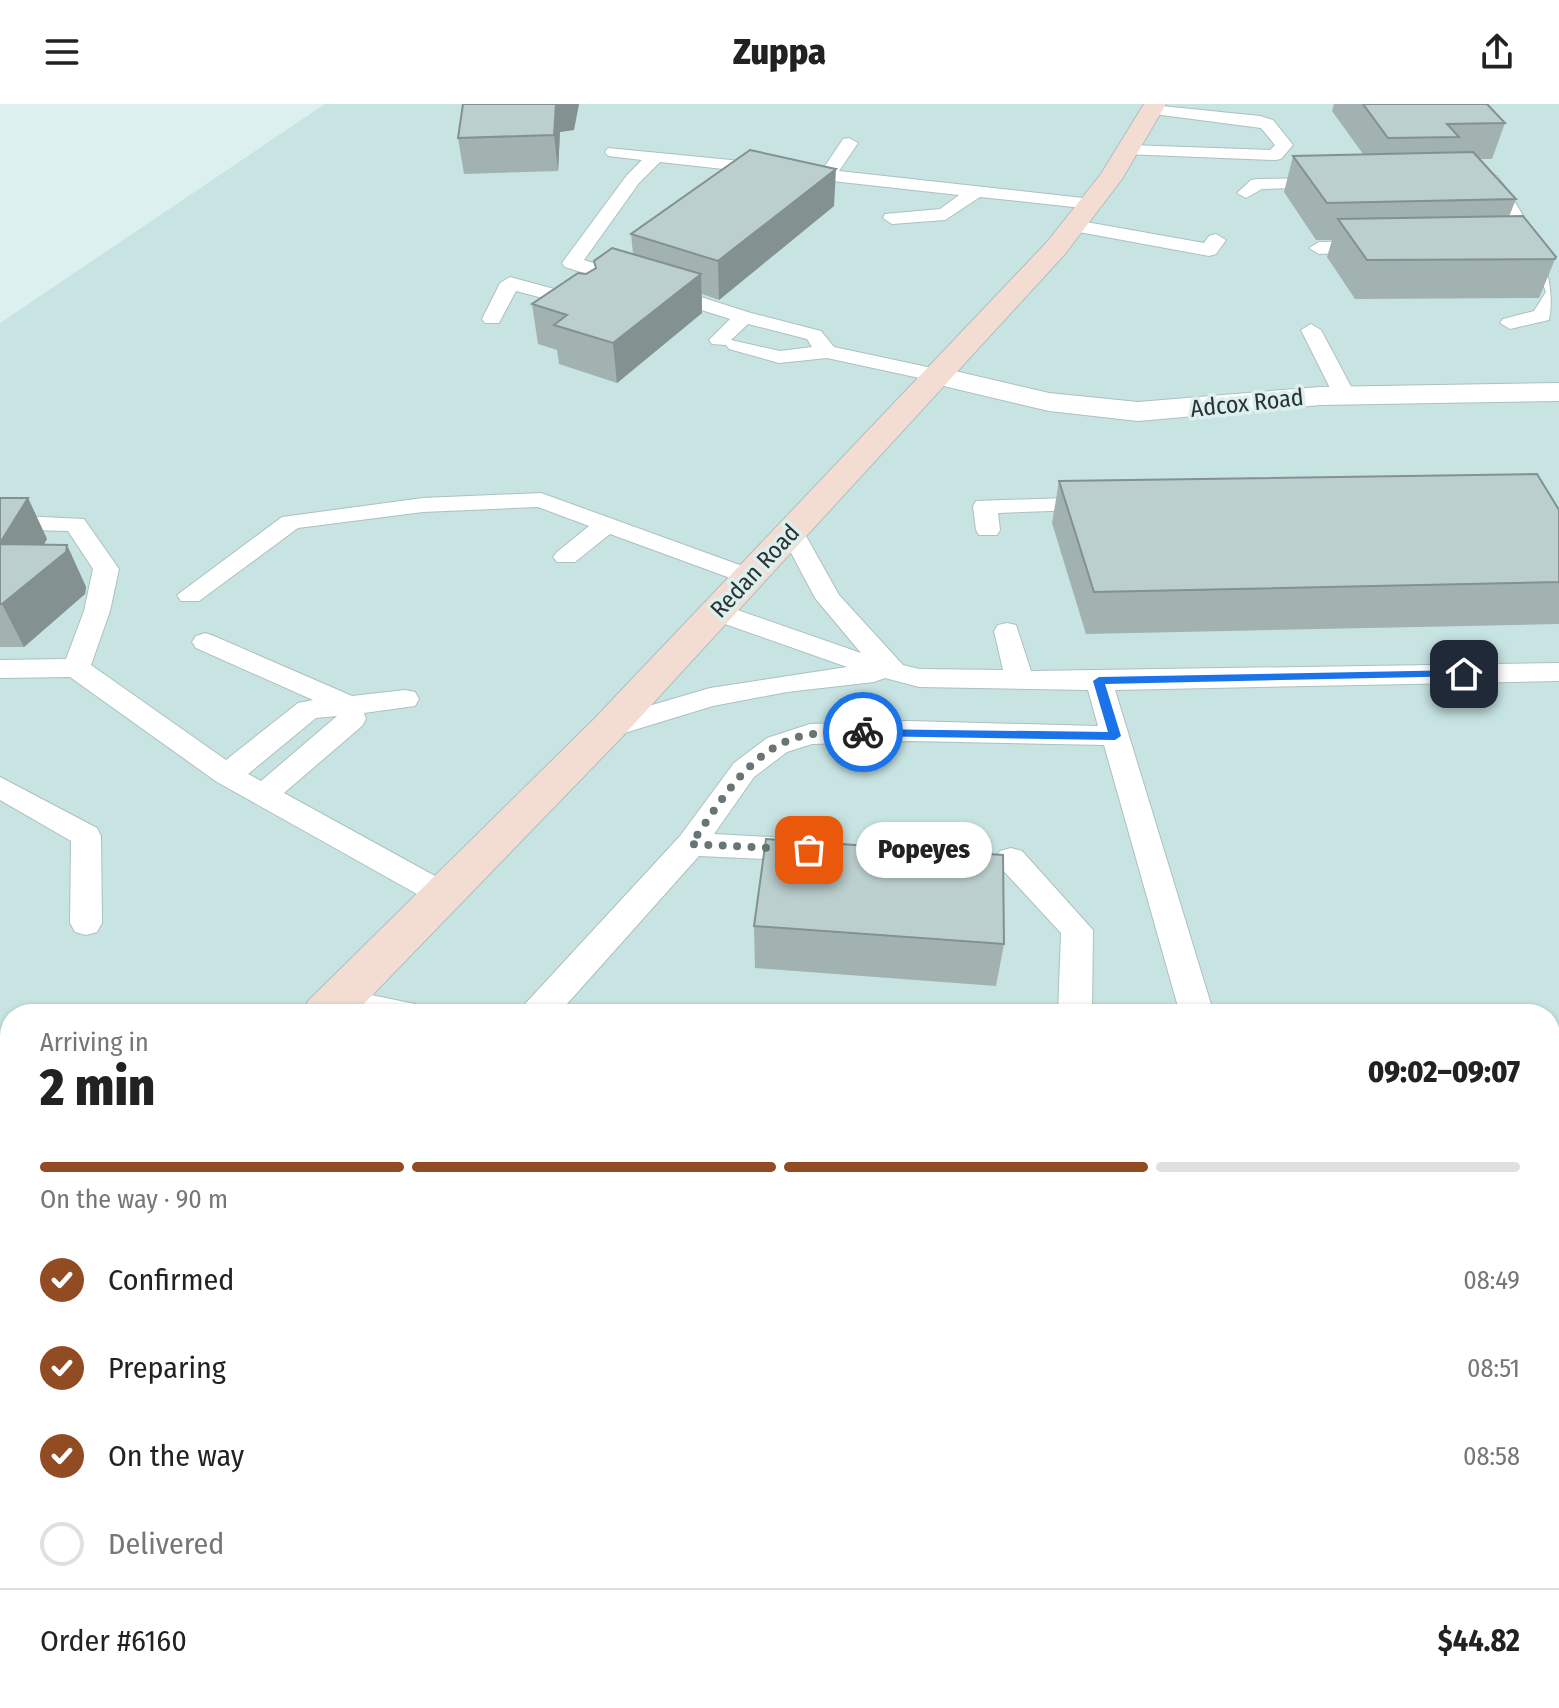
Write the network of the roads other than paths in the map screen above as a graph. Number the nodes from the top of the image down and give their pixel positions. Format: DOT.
graph roads {
  1 [pos="1154,107"];
  2 [pos="849,143"];
  3 [pos="1130,150"];
  4 [pos="614,152"];
  5 [pos="655,157"];
  6 [pos="827,176"];
  7 [pos="1460,181"];
  8 [pos="1351,183"];
  9 [pos="975,192"];
  10 [pos="1246,193"];
  11 [pos="1084,215"];
  12 [pos="892,218"];
  13 [pos="1216,240"];
  14 [pos="1507,245"];
  15 [pos="1538,245"];
  16 [pos="1397,247"];
  17 [pos="1319,248"];
  18 [pos="572,263"];
  19 [pos="540,291"];
  20 [pos="588,304"];
  21 [pos="744,317"];
  22 [pos="492,319"];
  23 [pos="1510,323"];
  24 [pos="1311,330"];
  25 [pos="827,352"];
  26 [pos="938,376"];
  27 [pos="1559,392"];
  28 [pos="1344,394"];
  29 [pos="1126,503"];
  30 [pos="0,522"];
  31 [pos="604,526"];
  32 [pos="988,530"];
  33 [pos="792,532"];
  34 [pos="566,557"];
  35 [pos="750,577"];
  36 [pos="190,595"];
  37 [pos="717,612"];
  38 [pos="1007,631"];
  39 [pos="205,642"];
  40 [pos="76,668"];
  41 [pos="0,669"];
  42 [pos="893,671"];
  43 [pos="1559,672"];
  44 [pos="1019,678"];
  45 [pos="1099,681"];
  46 [pos="405,699"];
  47 [pos="346,704"];
  48 [pos="608,728"];
  49 [pos="1115,736"];
  50 [pos="227,775"];
  51 [pos="0,787"];
  52 [pos="263,795"];
  53 [pos="691,844"];
  54 [pos="809,850"];
  55 [pos="1011,859"];
  56 [pos="444,895"];
  57 [pos="86,923"];
  58 [pos="335,1004"];
  59 [pos="546,1004"];
  60 [pos="1075,1004"];
  61 [pos="1194,1004"];
  1 -- 3 [label="main road, Redan Road"];
  1 -- 3 [label="lane"];
  2 -- 6 [label="lane"];
  3 -- 11 [label="main road, Redan Road"];
  4 -- 5 [label="lane"];
  5 -- 6 [label="lane"];
  5 -- 18 [label="lane"];
  6 -- 9 [label="lane"];
  7 -- 15 [label="lane"];
  8 -- 10 [label="lane"];
  9 -- 11 [label="lane"];
  9 -- 12 [label="lane"];
  11 -- 13 [label="lane"];
  11 -- 26 [label="main road, Redan Road"];
  14 -- 15 [label="lane"];
  15 -- 23 [label="lane"];
  16 -- 17 [label="lane"];
  18 -- 19 [label="lane"];
  18 -- 21 [label="lane"];
  19 -- 20 [label="lane"];
  19 -- 22 [label="lane"];
  21 -- 25 [label="lane"];
  21 -- 25 [label="lane"];
  24 -- 28 [label="lane"];
  25 -- 26 [label="lane"];
  26 -- 28 [label="street, Adcox Road"];
  26 -- 33 [label="main road, Redan Road"];
  27 -- 28 [label="street, Adcox Road"];
  29 -- 32 [label="lane"];
  30 -- 40 [label="lane"];
  31 -- 34 [label="lane"];
  31 -- 35 [label="lane"];
  31 -- 36 [label="lane"];
  33 -- 35 [label="main road, Redan Road"];
  33 -- 42 [label="lane"];
  35 -- 37 [label="main road, Redan Road"];
  37 -- 42 [label="lane"];
  37 -- 48 [label="main road, Redan Road"];
  38 -- 44 [label="lane"];
  39 -- 47 [label="lane"];
  40 -- 41 [label="lane"];
  40 -- 50 [label="lane"];
  42 -- 44 [label="lane"];
  42 -- 48 [label="lane"];
  43 -- 45 [label="lane"];
  44 -- 45 [label="lane"];
  45 -- 49 [label="lane"];
  46 -- 47 [label="lane"];
  47 -- 50 [label="lane"];
  47 -- 52 [label="lane"];
  48 -- 56 [label="main road, Redan Road"];
  49 -- 53 [label="lane"];
  49 -- 61 [label="lane"];
  50 -- 52 [label="lane"];
  51 -- 57 [label="lane"];
  52 -- 56 [label="lane"];
  53 -- 54 [label="lane"];
  53 -- 59 [label="lane"];
  55 -- 60 [label="lane"];
  56 -- 58 [label="main road, Redan Road"];
}
